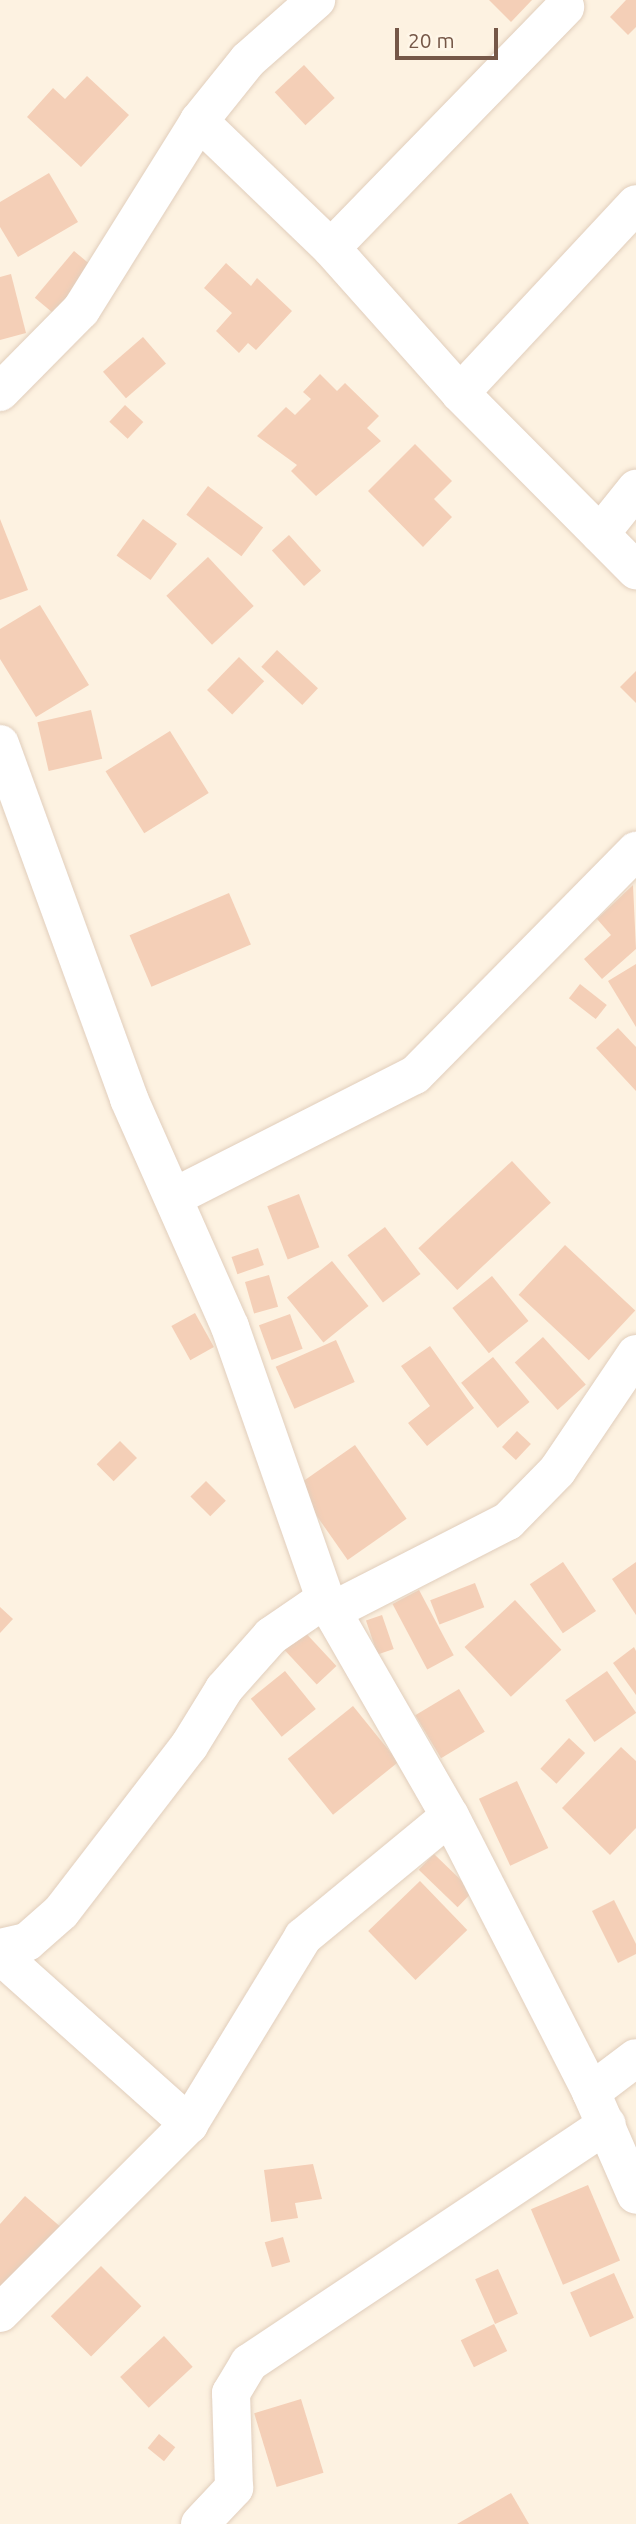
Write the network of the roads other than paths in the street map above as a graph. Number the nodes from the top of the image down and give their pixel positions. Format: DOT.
graph roads {
  1 [pos="316,0"];
  2 [pos="565,7"];
  3 [pos="199,121"];
  4 [pos="636,204"];
  5 [pos="331,248"];
  6 [pos="0,392"];
  7 [pos="460,393"];
  8 [pos="636,489"];
  9 [pos="600,534"];
  10 [pos="636,570"];
  11 [pos="0,744"];
  12 [pos="636,851"];
  13 [pos="176,1196"];
  14 [pos="636,1354"];
  15 [pos="329,1605"];
  16 [pos="450,1816"];
  17 [pos="0,1948"];
  18 [pos="0,1955"];
  19 [pos="636,2058"];
  20 [pos="599,2108"];
  21 [pos="189,2124"];
  22 [pos="636,2195"];
  23 [pos="0,2313"];
  24 [pos="201,2524"];
  1 -- 3 [label="street"];
  2 -- 5 [label="street"];
  3 -- 5 [label="street"];
  3 -- 6 [label="street"];
  4 -- 7 [label="street"];
  5 -- 7 [label="street"];
  7 -- 9 [label="street"];
  8 -- 9 [label="street"];
  9 -- 10 [label="street"];
  11 -- 13 [label="street"];
  12 -- 13 [label="street"];
  13 -- 15 [label="street"];
  14 -- 15 [label="street"];
  15 -- 16 [label="street"];
  15 -- 17 [label="street"];
  16 -- 20 [label="street"];
  16 -- 21 [label="street"];
  18 -- 21 [label="street"];
  19 -- 20 [label="street"];
  20 -- 22 [label="street"];
  20 -- 24 [label="street"];
  21 -- 23 [label="street"];
}
